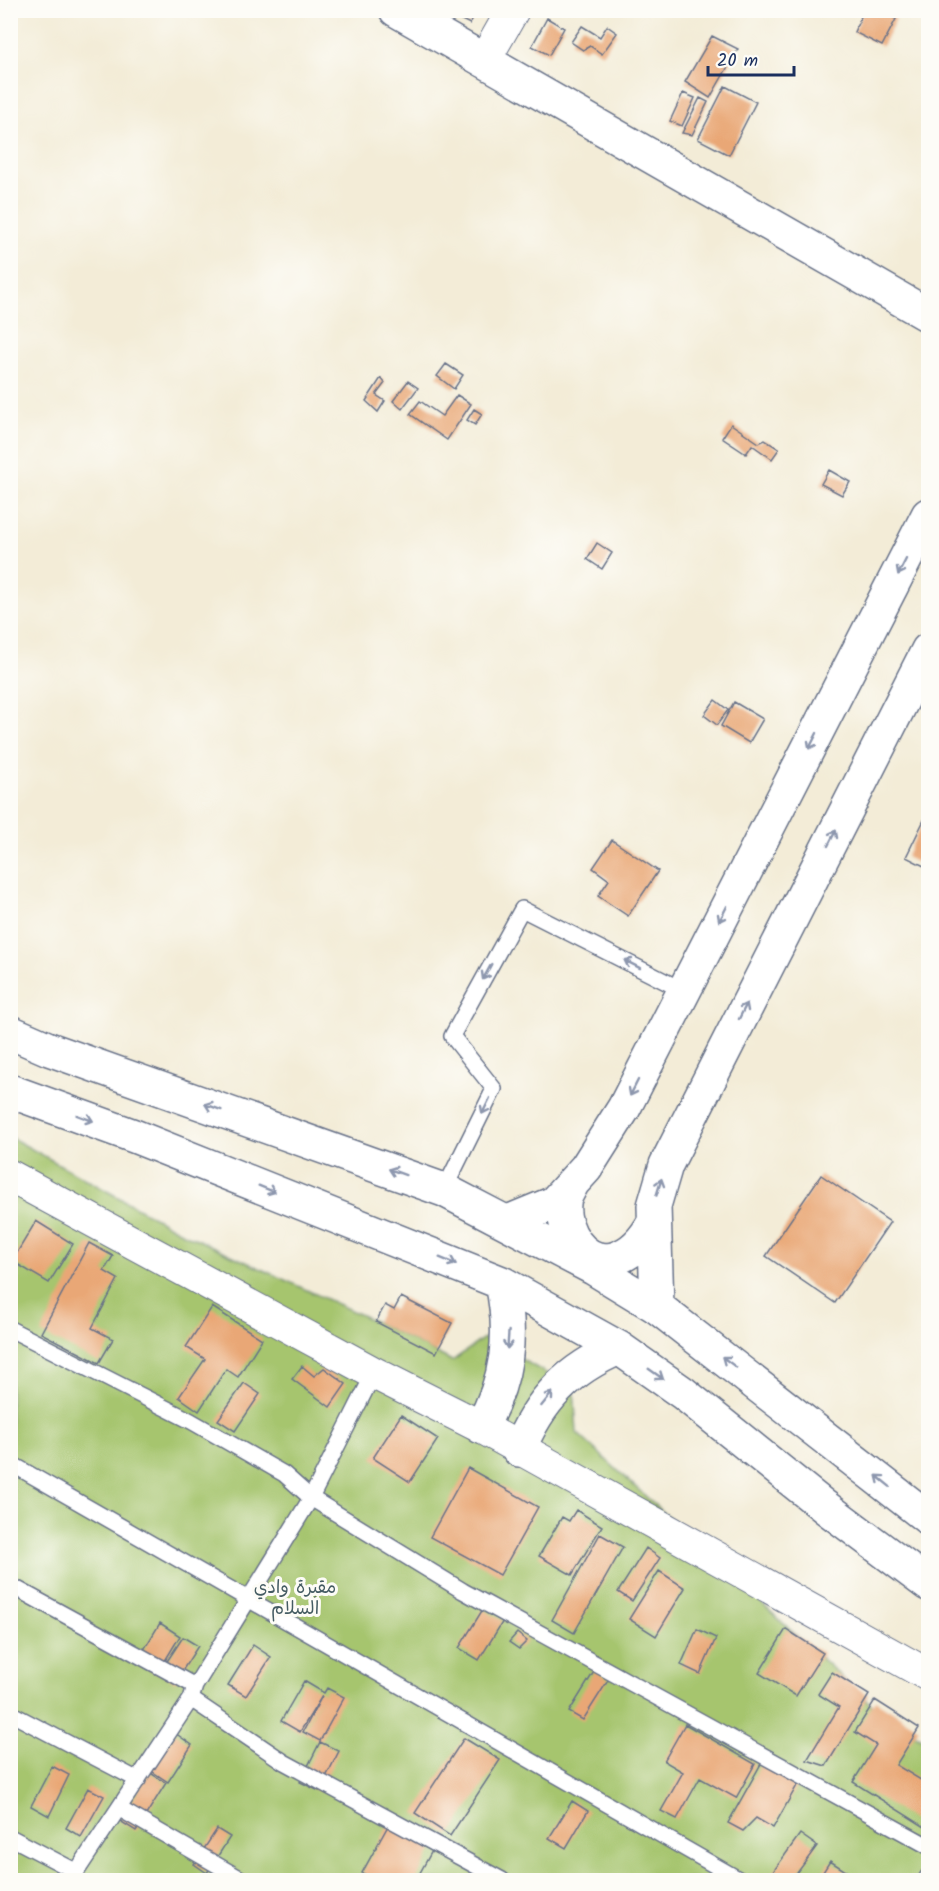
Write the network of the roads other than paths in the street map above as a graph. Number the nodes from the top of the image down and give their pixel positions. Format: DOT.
graph roads {
  1 [pos="396,10"];
  2 [pos="513,10"];
  3 [pos="484,61"];
  4 [pos="928,315"];
  5 [pos="928,515"];
  6 [pos="928,650"];
  7 [pos="684,990"];
  8 [pos="10,1032"];
  9 [pos="49,1049"];
  10 [pos="152,1085"];
  11 [pos="21,1095"];
  12 [pos="134,1136"];
  13 [pos="10,1176"];
  14 [pos="573,1182"];
  15 [pos="444,1190"];
  16 [pos="508,1222"];
  17 [pos="654,1222"];
  18 [pos="502,1283"];
  19 [pos="657,1307"];
  20 [pos="10,1329"];
  21 [pos="619,1348"];
  22 [pos="374,1373"];
  23 [pos="481,1427"];
  24 [pos="519,1450"];
  25 [pos="10,1463"];
  26 [pos="311,1498"];
  27 [pos="924,1514"];
  28 [pos="889,1555"];
  29 [pos="928,1584"];
  30 [pos="10,1585"];
  31 [pos="251,1599"];
  32 [pos="928,1675"];
  33 [pos="193,1693"];
  34 [pos="10,1713"];
  35 [pos="138,1780"];
  36 [pos="120,1809"];
  37 [pos="10,1837"];
  38 [pos="928,1846"];
  39 [pos="74,1876"];
  40 [pos="928,1876"];
  41 [pos="243,1881"];
  42 [pos="502,1881"];
  43 [pos="740,1881"];
  44 [pos="926,1881"];
  1 -- 3 [label="main road"];
  2 -- 3 [label="street"];
  3 -- 4 [label="main road"];
  5 -- 7 [label="main road, one-way"];
  17 -- 6 [label="main road, one-way"];
  7 -- 14 [label="main road, one-way"];
  7 -- 15 [label="lane, one-way"];
  8 -- 9 [label="main road"];
  9 -- 10 [label="main road"];
  9 -- 11 [label="main road"];
  10 -- 12 [label="main road"];
  15 -- 10 [label="main road, one-way"];
  11 -- 12 [label="main road, one-way"];
  12 -- 18 [label="main road, one-way"];
  13 -- 22 [label="street"];
  14 -- 16 [label="main road"];
  14 -- 17 [label="main road"];
  15 -- 16 [label="main road"];
  16 -- 19 [label="main road"];
  17 -- 19 [label="main road"];
  18 -- 21 [label="main road"];
  18 -- 23 [label="main road, one-way"];
  27 -- 19 [label="main road, one-way"];
  20 -- 26 [label="lane"];
  24 -- 21 [label="main road, one-way"];
  21 -- 28 [label="main road, one-way"];
  22 -- 23 [label="street"];
  22 -- 26 [label="lane"];
  23 -- 24 [label="street"];
  24 -- 32 [label="street"];
  25 -- 31 [label="lane"];
  26 -- 31 [label="lane"];
  26 -- 38 [label="lane"];
  27 -- 28 [label="main road"];
  28 -- 29 [label="main road"];
  30 -- 33 [label="lane"];
  31 -- 33 [label="lane"];
  31 -- 43 [label="lane"];
  33 -- 35 [label="lane"];
  33 -- 42 [label="lane"];
  34 -- 35 [label="lane"];
  35 -- 36 [label="lane"];
  36 -- 39 [label="lane"];
  36 -- 41 [label="lane"];
  37 -- 39 [label="lane"];
  40 -- 44 [label="lane"];
}
